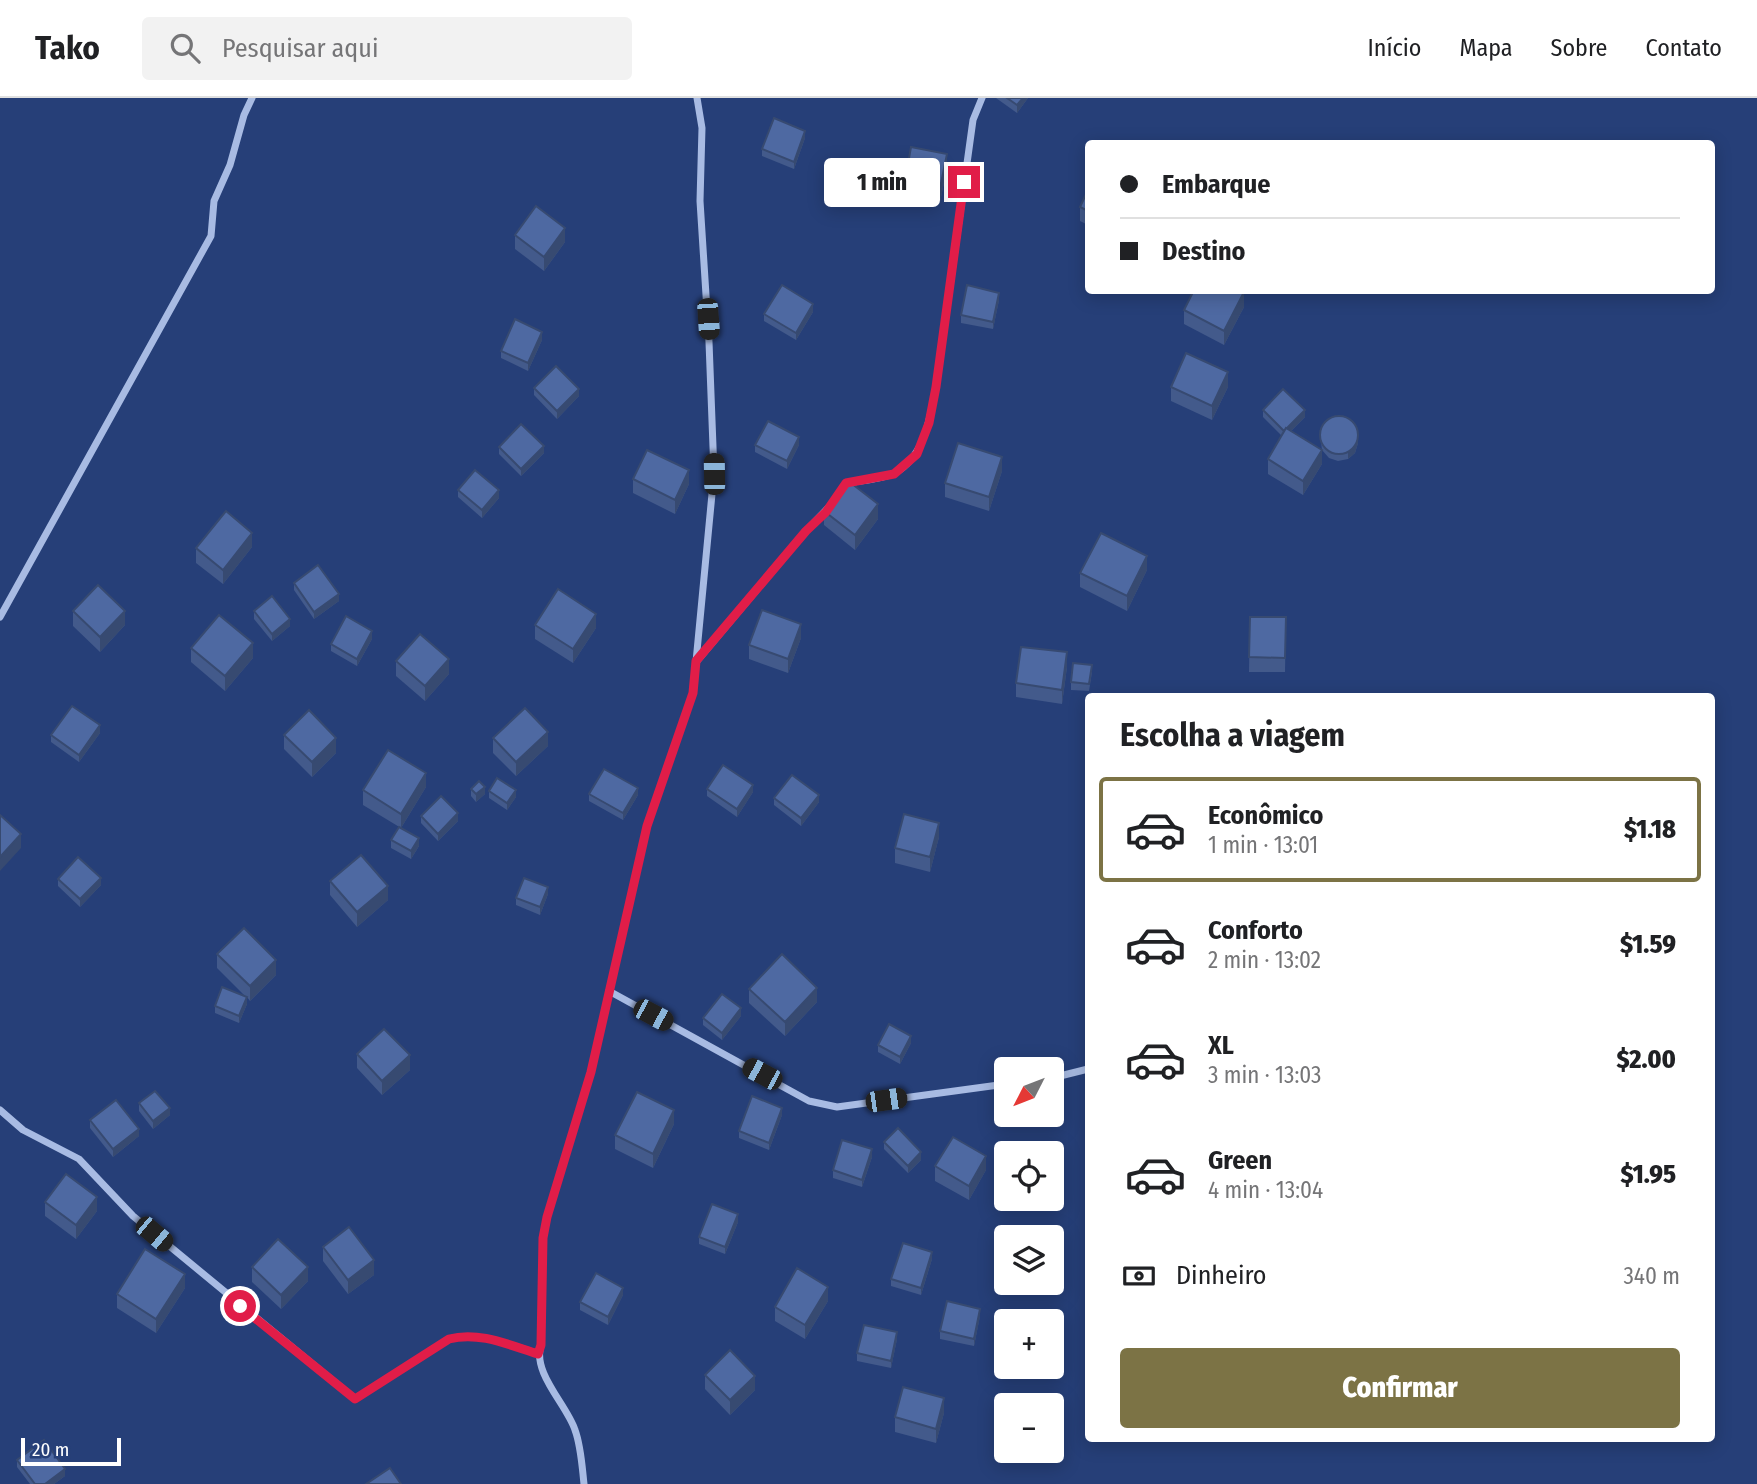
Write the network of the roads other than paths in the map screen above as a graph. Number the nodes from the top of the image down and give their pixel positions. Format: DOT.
graph roads {
  1 [pos="252,98"];
  2 [pos="697,98"];
  3 [pos="982,98"];
  4 [pos="840,493"];
  5 [pos="833,502"];
  6 [pos="0,617"];
  7 [pos="696,661"];
  8 [pos="609,991"];
  9 [pos="1085,1070"];
  10 [pos="1064,1074"];
  11 [pos="994,1086"];
  12 [pos="0,1110"];
  13 [pos="538,1354"];
  14 [pos="584,1484"];
  1 -- 6 [label="street"];
  2 -- 7 [label="street"];
  3 -- 4 [label="street"];
  5 -- 7 [label="street"];
  7 -- 8 [label="street"];
  8 -- 11 [label="street"];
  8 -- 13 [label="street"];
  9 -- 10 [label="street"];
  12 -- 13 [label="street"];
  13 -- 14 [label="street"];
}
